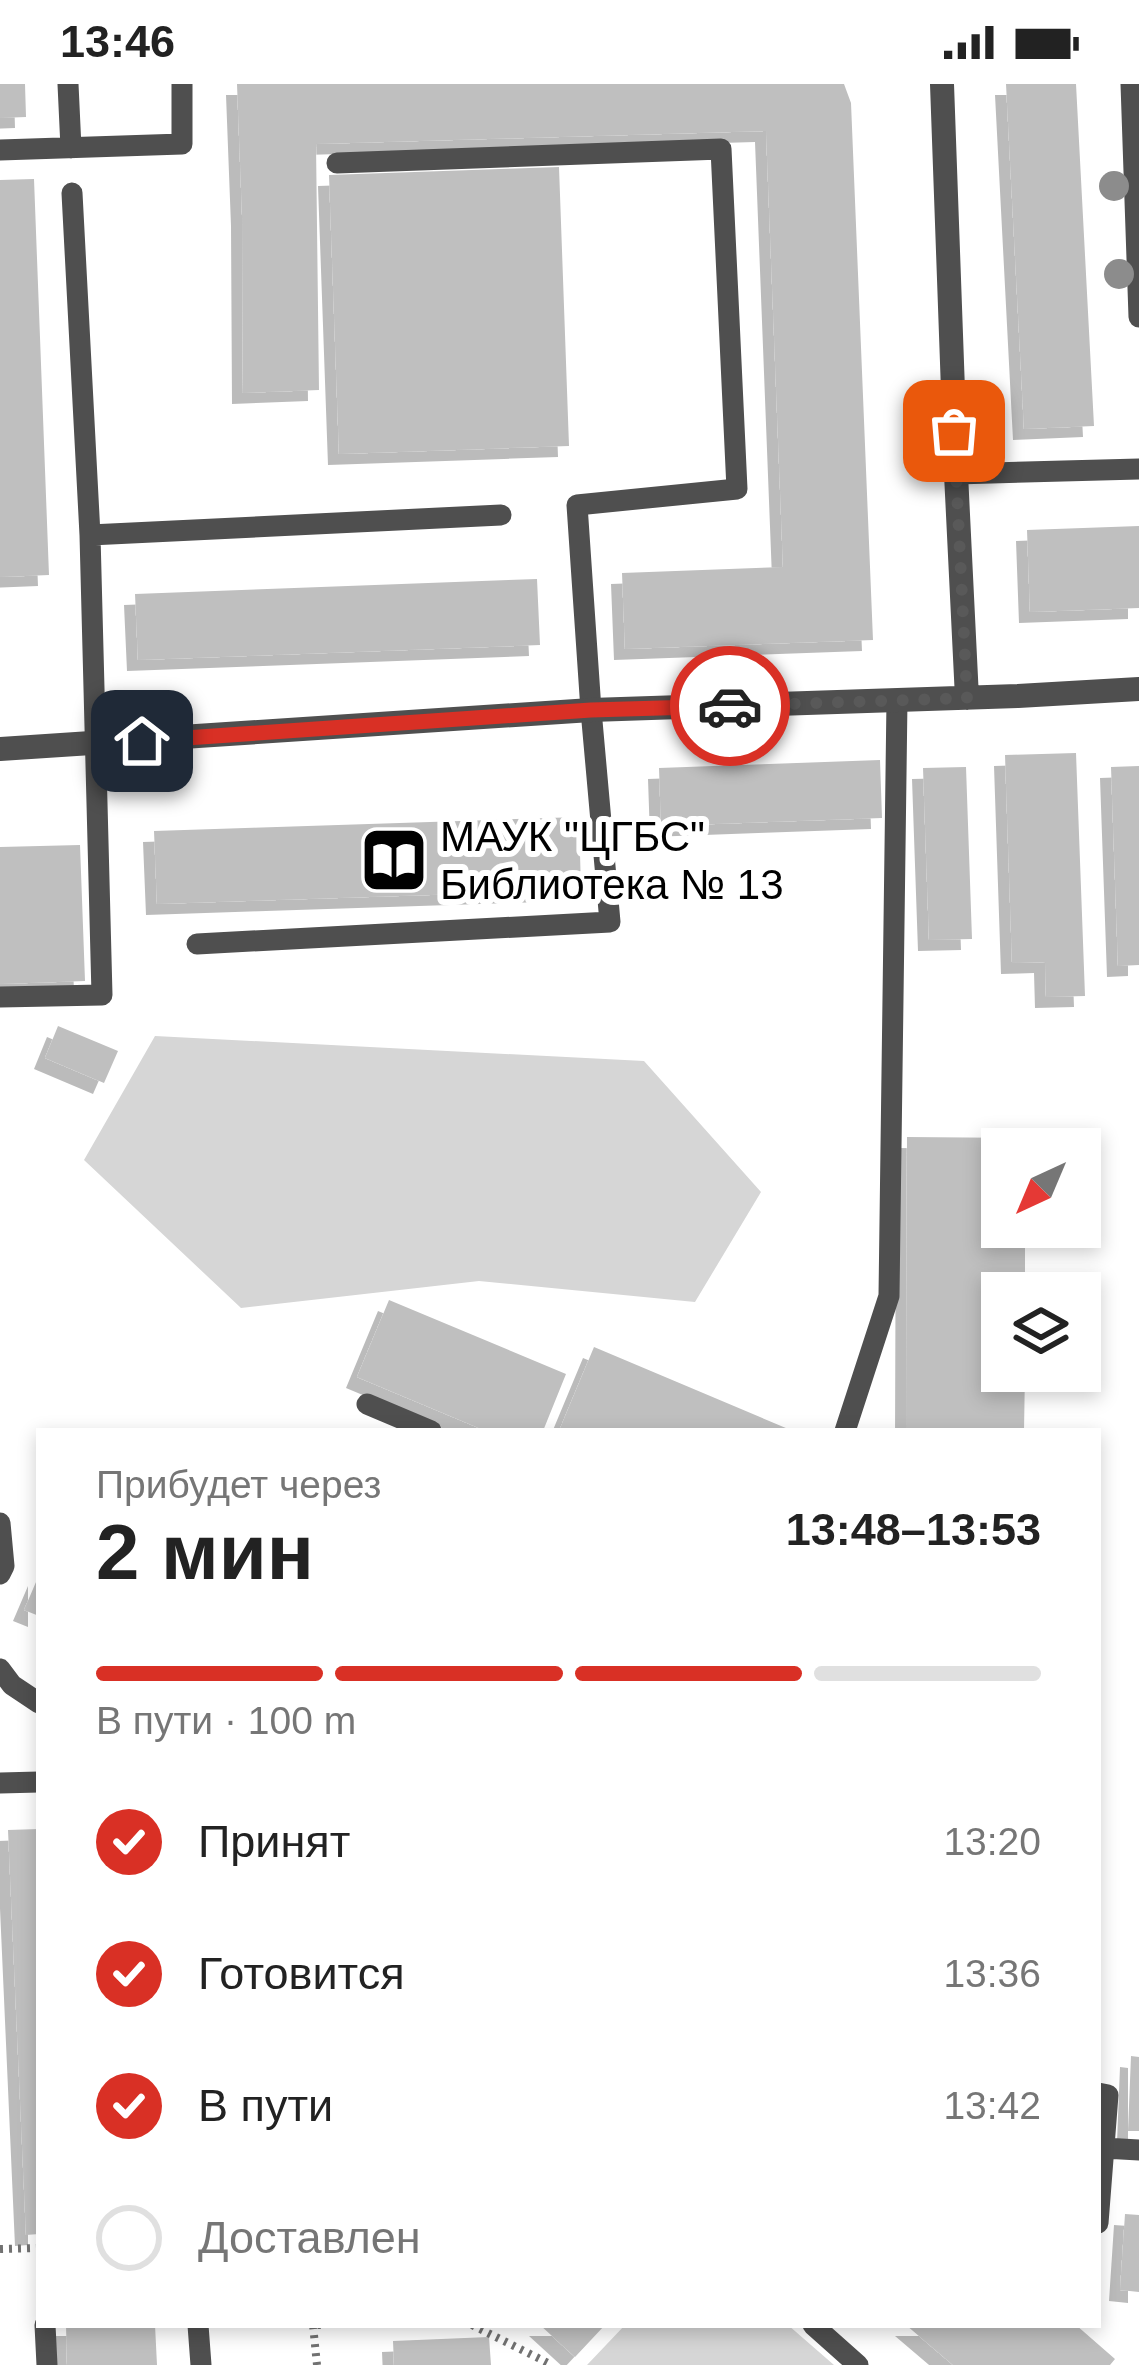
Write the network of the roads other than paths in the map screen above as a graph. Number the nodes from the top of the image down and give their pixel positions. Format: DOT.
graph roads {
  1 [pos="68,84"];
  2 [pos="182,84"];
  3 [pos="942,84"];
  4 [pos="1131,84"];
  5 [pos="70,148"];
  6 [pos="0,150"];
  7 [pos="337,163"];
  8 [pos="72,193"];
  9 [pos="1139,316"];
  10 [pos="1139,469"];
  11 [pos="956,474"];
  12 [pos="501,515"];
  13 [pos="90,535"];
  14 [pos="1139,689"];
  15 [pos="967,698"];
  16 [pos="897,700"];
  17 [pos="591,710"];
  18 [pos="98,744"];
  19 [pos="0,749"];
  20 [pos="197,944"];
  21 [pos="0,997"];
  22 [pos="368,1404"];
  23 [pos="424,1428"];
  24 [pos="846,1428"];
  25 [pos="0,1523"];
  26 [pos="0,1574"];
  27 [pos="0,1669"];
  28 [pos="36,1701"];
  29 [pos="36,1782"];
  30 [pos="0,1783"];
  31 [pos="1101,2094"];
  32 [pos="1104,2148"];
  33 [pos="1139,2150"];
  34 [pos="1101,2186"];
  35 [pos="45,2328"];
  36 [pos="198,2328"];
  37 [pos="816,2328"];
  38 [pos="47,2365"];
  39 [pos="201,2365"];
  40 [pos="858,2365"];
  1 -- 5 [label="lane"];
  2 -- 5 [label="lane"];
  3 -- 11 [label="street"];
  4 -- 9 [label="lane"];
  5 -- 6 [label="lane"];
  7 -- 17 [label="lane"];
  8 -- 13 [label="lane"];
  10 -- 11 [label="lane"];
  11 -- 15 [label="street"];
  12 -- 13 [label="lane"];
  13 -- 18 [label="lane"];
  14 -- 15 [label="street"];
  15 -- 16 [label="street"];
  16 -- 17 [label="street"];
  16 -- 24 [label="lane"];
  17 -- 18 [label="street"];
  17 -- 20 [label="lane"];
  18 -- 19 [label="street"];
  18 -- 21 [label="lane"];
  22 -- 23 [label="lane"];
  25 -- 26 [label="lane"];
  27 -- 28 [label="lane"];
  29 -- 30 [label="lane"];
  31 -- 32 [label="lane"];
  32 -- 33 [label="lane"];
  32 -- 34 [label="lane"];
  35 -- 38 [label="lane"];
  36 -- 39 [label="lane"];
  37 -- 40 [label="lane"];
}
